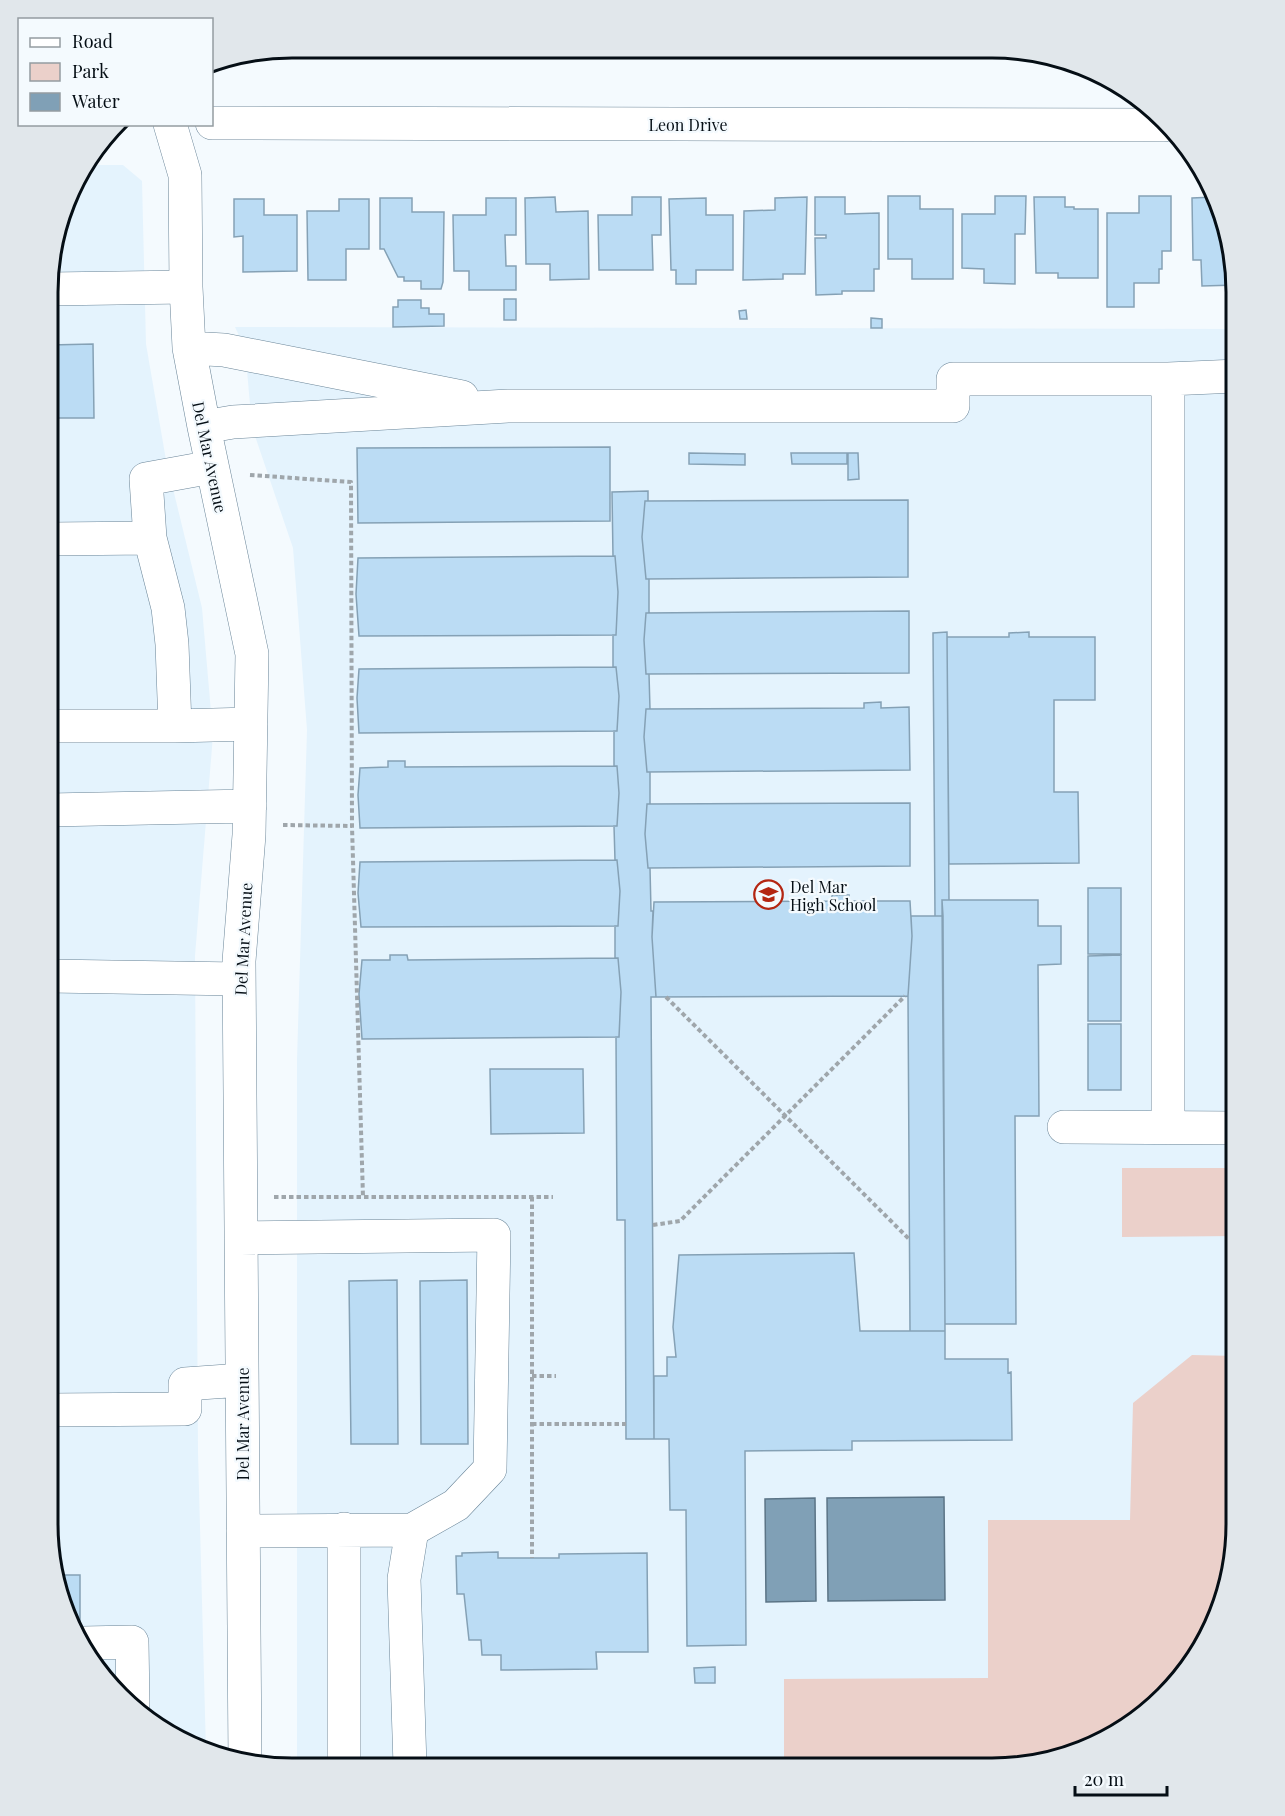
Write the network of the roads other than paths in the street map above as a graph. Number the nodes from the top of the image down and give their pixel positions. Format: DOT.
graph roads {
  1 [pos="213,123"];
  2 [pos="1156,125"];
  3 [pos="171,126"];
  4 [pos="186,287"];
  5 [pos="58,289"];
  6 [pos="189,348"];
  7 [pos="1226,376"];
  8 [pos="1168,379"];
  9 [pos="508,406"];
  10 [pos="204,428"];
  11 [pos="212,467"];
  12 [pos="150,538"];
  13 [pos="58,539"];
  14 [pos="251,724"];
  15 [pos="58,726"];
  16 [pos="175,726"];
  17 [pos="250,806"];
  18 [pos="58,810"];
  19 [pos="58,976"];
  20 [pos="239,979"];
  21 [pos="1064,1127"];
  22 [pos="1168,1128"];
  23 [pos="1226,1128"];
  24 [pos="241,1238"];
  25 [pos="242,1380"];
  26 [pos="58,1410"];
  27 [pos="344,1529"];
  28 [pos="412,1530"];
  29 [pos="243,1531"];
  30 [pos="91,1643"];
  31 [pos="133,1695"];
  32 [pos="245,1753"];
  33 [pos="344,1758"];
  34 [pos="410,1758"];
  1 -- 2 [label="street, Leon Drive"];
  3 -- 4 [label="street, Del Mar Avenue"];
  4 -- 5 [label="street"];
  4 -- 6 [label="street, Del Mar Avenue"];
  6 -- 9 [label="street"];
  6 -- 10 [label="street, Del Mar Avenue"];
  7 -- 8 [label="street"];
  8 -- 9 [label="street"];
  8 -- 22 [label="street"];
  9 -- 10 [label="street"];
  10 -- 11 [label="street, Del Mar Avenue"];
  11 -- 12 [label="street"];
  11 -- 14 [label="street, Del Mar Avenue"];
  12 -- 13 [label="street"];
  12 -- 16 [label="street"];
  14 -- 16 [label="street"];
  14 -- 17 [label="street, Del Mar Avenue"];
  15 -- 16 [label="street"];
  17 -- 18 [label="street"];
  17 -- 20 [label="street, Del Mar Avenue"];
  19 -- 20 [label="street"];
  20 -- 24 [label="street, Del Mar Avenue"];
  21 -- 22 [label="street"];
  22 -- 23 [label="street"];
  24 -- 25 [label="street, Del Mar Avenue"];
  24 -- 28 [label="street"];
  25 -- 26 [label="street"];
  25 -- 29 [label="street, Del Mar Avenue"];
  27 -- 28 [label="street"];
  27 -- 29 [label="street"];
  27 -- 33 [label="street"];
  28 -- 34 [label="street"];
  29 -- 32 [label="street, Del Mar Avenue"];
  30 -- 31 [label="street"];
}
